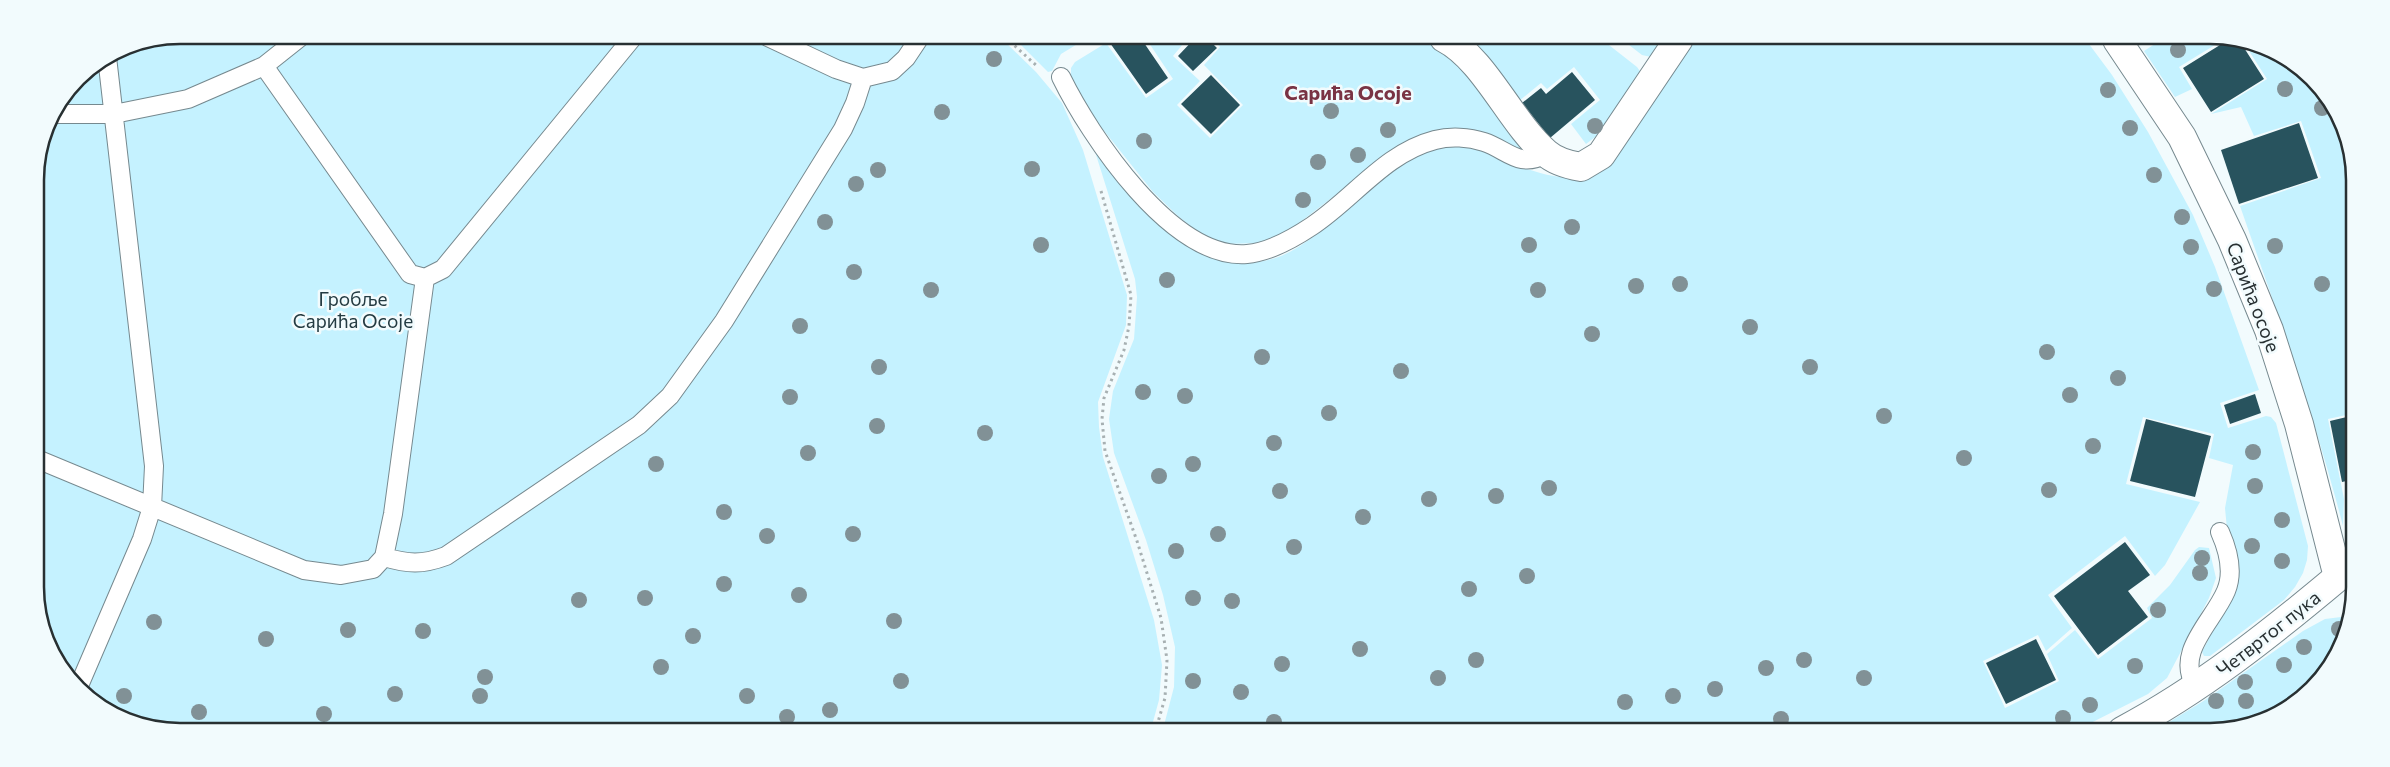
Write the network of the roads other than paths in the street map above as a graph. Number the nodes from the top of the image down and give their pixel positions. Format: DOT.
graph roads {
  1 [pos="292,44"];
  2 [pos="627,44"];
  3 [pos="783,44"];
  4 [pos="915,44"];
  5 [pos="1454,44"];
  6 [pos="1676,44"];
  7 [pos="2120,44"];
  8 [pos="109,64"];
  9 [pos="264,66"];
  10 [pos="1061,77"];
  11 [pos="863,78"];
  12 [pos="61,114"];
  13 [pos="114,114"];
  14 [pos="1546,154"];
  15 [pos="424,278"];
  16 [pos="44,462"];
  17 [pos="152,507"];
  18 [pos="2220,532"];
  19 [pos="384,557"];
  20 [pos="2346,575"];
  21 [pos="81,680"];
  22 [pos="2196,687"];
  23 [pos="2138,723"];
  1 -- 9 [label="lane"];
  2 -- 15 [label="lane"];
  3 -- 11 [label="lane"];
  4 -- 11 [label="lane"];
  5 -- 14 [label="street"];
  6 -- 14 [label="street"];
  7 -- 20 [label="street, Сарића осоје"];
  8 -- 13 [label="lane"];
  9 -- 13 [label="lane"];
  9 -- 15 [label="lane"];
  10 -- 14 [label="lane"];
  11 -- 19 [label="lane"];
  12 -- 13 [label="lane"];
  13 -- 17 [label="lane"];
  15 -- 19 [label="lane"];
  16 -- 17 [label="lane"];
  17 -- 19 [label="lane"];
  17 -- 21 [label="lane"];
  18 -- 22 [label="lane, Четвртог пука"];
  20 -- 22 [label="street, Четвртог пука"];
  22 -- 23 [label="street, Четвртог пука"];
}
